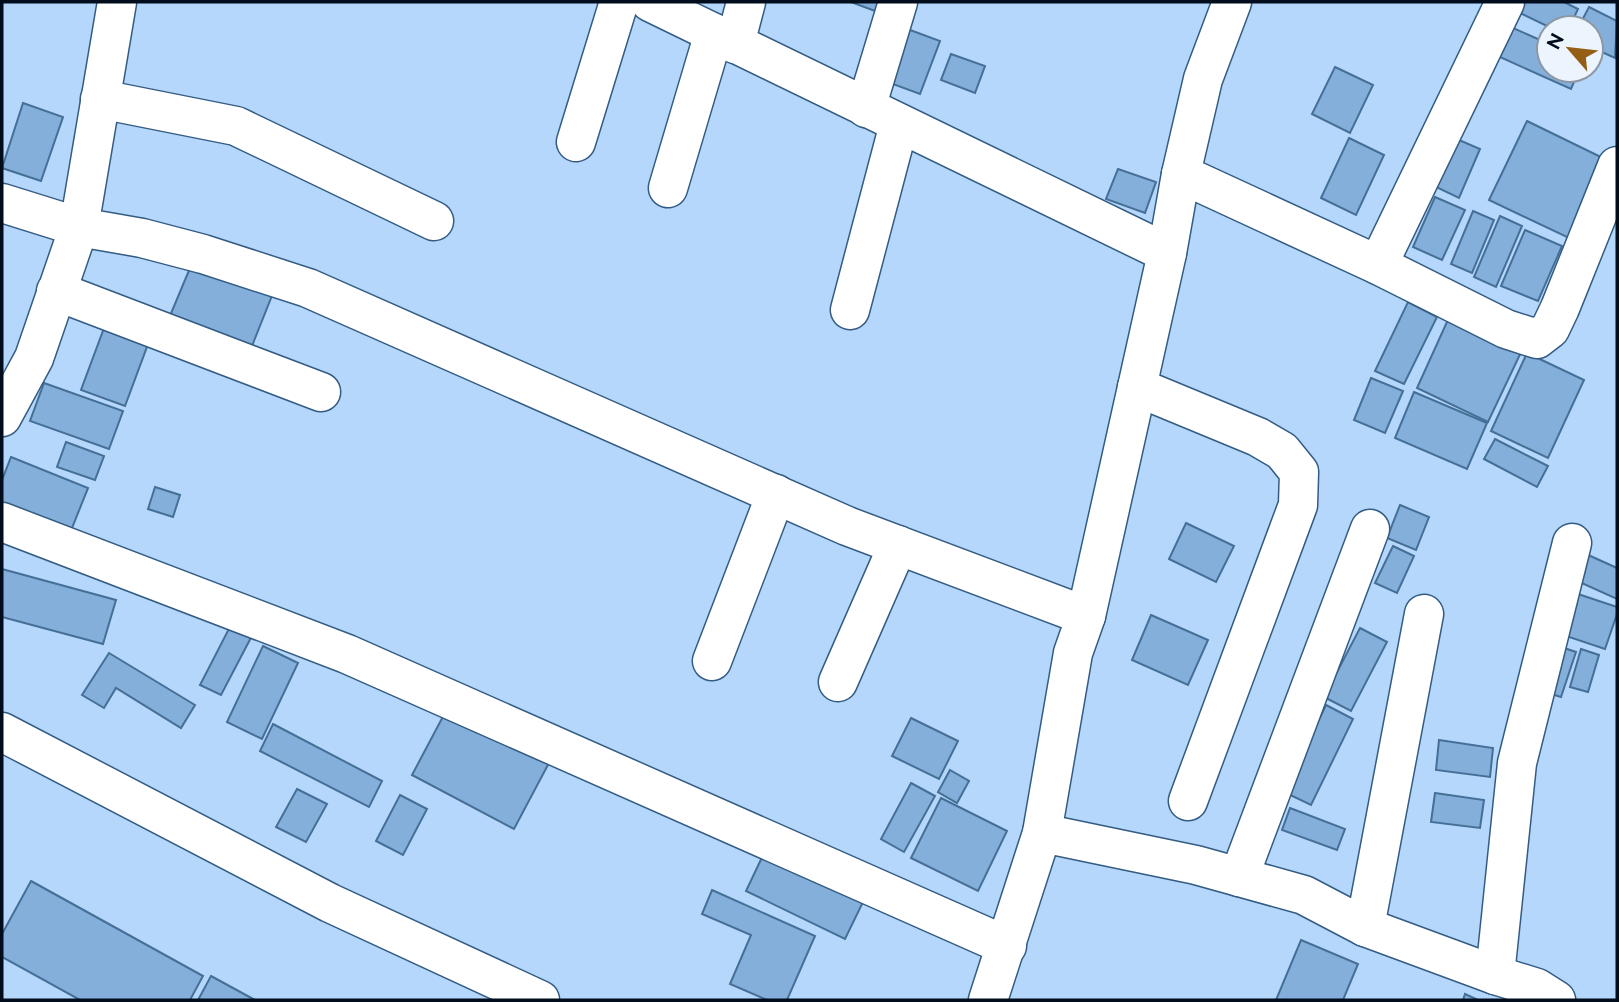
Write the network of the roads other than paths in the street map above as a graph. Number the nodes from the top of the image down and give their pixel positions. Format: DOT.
graph roads {
  1 [pos="117,2"];
  2 [pos="619,2"];
  3 [pos="650,2"];
  4 [pos="746,2"];
  5 [pos="898,2"];
  6 [pos="1232,2"];
  7 [pos="1505,2"];
  8 [pos="724,38"];
  9 [pos="100,99"];
  10 [pos="883,116"];
  11 [pos="576,142"];
  12 [pos="1617,166"];
  13 [pos="1181,174"];
  14 [pos="668,188"];
  15 [pos="2,203"];
  16 [pos="434,221"];
  17 [pos="79,227"];
  18 [pos="1167,253"];
  19 [pos="1378,265"];
  20 [pos="56,291"];
  21 [pos="850,310"];
  22 [pos="1137,387"];
  23 [pos="321,392"];
  24 [pos="2,417"];
  25 [pos="776,494"];
  26 [pos="2,522"];
  27 [pos="1370,529"];
  28 [pos="1572,543"];
  29 [pos="898,545"];
  30 [pos="1424,614"];
  31 [pos="1086,617"];
  32 [pos="712,661"];
  33 [pos="838,682"];
  34 [pos="2,732"];
  35 [pos="1188,802"];
  36 [pos="1042,833"];
  37 [pos="1239,877"];
  38 [pos="1365,927"];
  39 [pos="1007,946"];
  40 [pos="1494,975"];
  41 [pos="540,1000"];
  42 [pos="988,1000"];
  43 [pos="1556,1000"];
  1 -- 9 [label="street"];
  2 -- 11 [label="street"];
  3 -- 8 [label="street"];
  4 -- 8 [label="street"];
  5 -- 10 [label="street"];
  6 -- 13 [label="street"];
  7 -- 19 [label="street"];
  8 -- 10 [label="street"];
  8 -- 14 [label="street"];
  9 -- 16 [label="street"];
  9 -- 17 [label="street"];
  10 -- 18 [label="street"];
  10 -- 21 [label="street"];
  12 -- 19 [label="street"];
  13 -- 18 [label="street"];
  13 -- 19 [label="street"];
  15 -- 17 [label="street"];
  17 -- 20 [label="street"];
  17 -- 25 [label="street"];
  18 -- 22 [label="street"];
  20 -- 23 [label="street"];
  20 -- 24 [label="street"];
  22 -- 31 [label="street"];
  22 -- 35 [label="street"];
  25 -- 29 [label="street"];
  25 -- 32 [label="street"];
  26 -- 39 [label="street"];
  27 -- 37 [label="street"];
  28 -- 40 [label="street"];
  29 -- 31 [label="street"];
  29 -- 33 [label="street"];
  30 -- 38 [label="street"];
  31 -- 36 [label="street"];
  34 -- 41 [label="street"];
  36 -- 37 [label="street"];
  36 -- 39 [label="street"];
  37 -- 38 [label="street"];
  38 -- 40 [label="street"];
  39 -- 42 [label="street"];
  40 -- 43 [label="street"];
}
